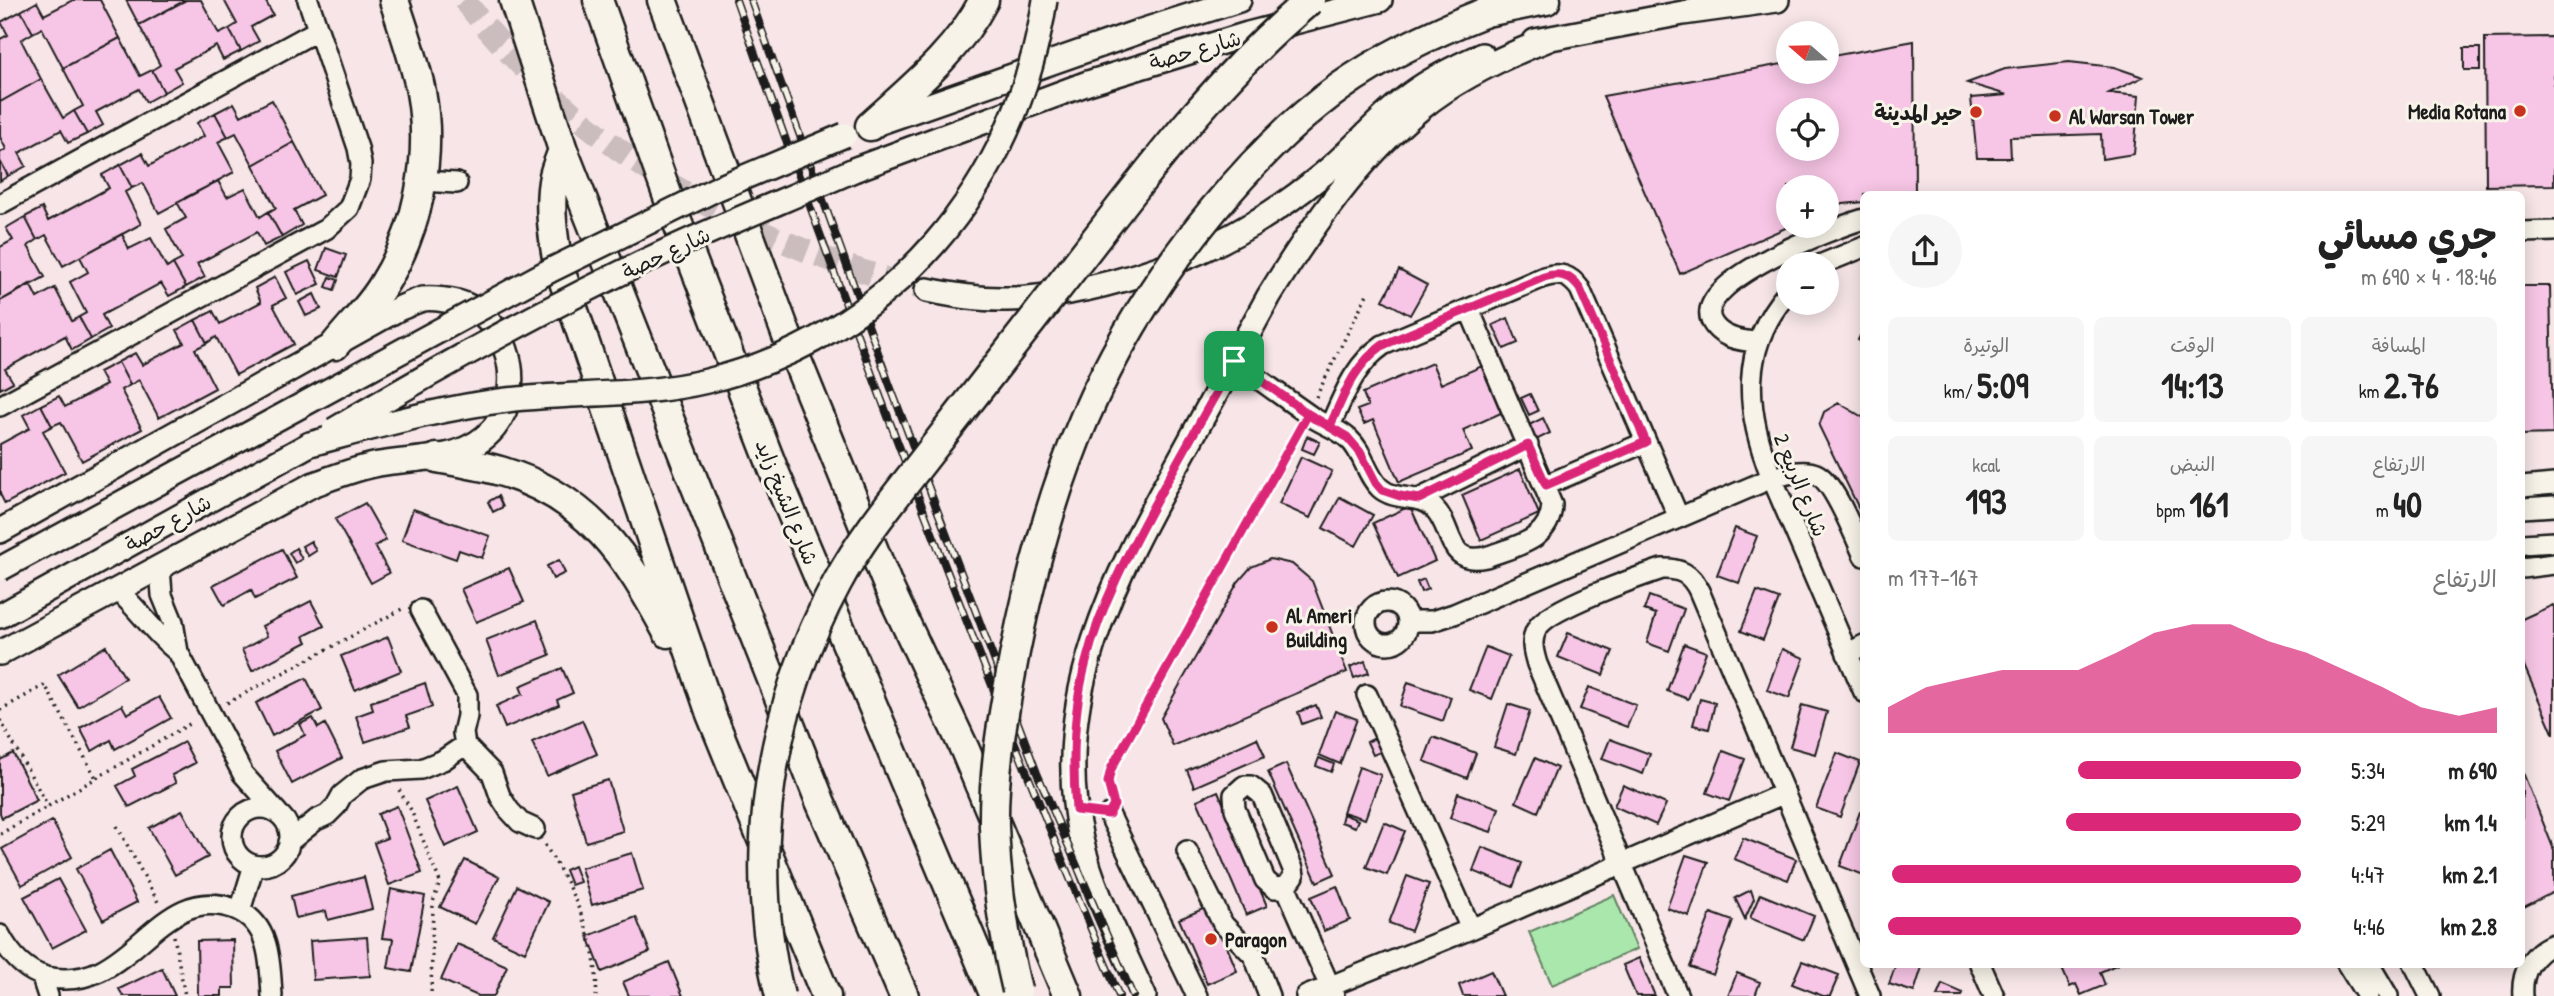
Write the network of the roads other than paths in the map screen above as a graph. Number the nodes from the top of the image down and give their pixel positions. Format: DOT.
graph roads {
  1 [pos="308,0"];
  2 [pos="394,0"];
  3 [pos="514,0"];
  4 [pos="598,0"];
  5 [pos="663,0"];
  6 [pos="674,0"];
  7 [pos="984,0"];
  8 [pos="1045,0"];
  9 [pos="1239,0"];
  10 [pos="1310,0"];
  11 [pos="1380,0"];
  12 [pos="1546,0"];
  13 [pos="1777,0"];
  14 [pos="318,30"];
  15 [pos="1549,39"];
  16 [pos="694,86"];
  17 [pos="858,130"];
  18 [pos="564,150"];
  19 [pos="421,181"];
  20 [pos="457,183"];
  21 [pos="0,204"];
  22 [pos="1860,220"];
  23 [pos="2554,231"];
  24 [pos="2525,232"];
  25 [pos="1860,249"];
  26 [pos="1839,257"];
  27 [pos="927,290"];
  28 [pos="1776,306"];
  29 [pos="1469,309"];
  30 [pos="1758,342"];
  31 [pos="335,345"];
  32 [pos="1234,361"];
  33 [pos="0,406"];
  34 [pos="1330,426"];
  35 [pos="1646,442"];
  36 [pos="310,444"];
  37 [pos="1528,445"];
  38 [pos="438,458"];
  39 [pos="1772,478"];
  40 [pos="2554,484"];
  41 [pos="1546,485"];
  42 [pos="2525,487"];
  43 [pos="1419,499"];
  44 [pos="2554,506"];
  45 [pos="2525,508"];
  46 [pos="1679,518"];
  47 [pos="0,531"];
  48 [pos="2554,542"];
  49 [pos="2525,544"];
  50 [pos="1860,548"];
  51 [pos="2554,564"];
  52 [pos="159,567"];
  53 [pos="2525,568"];
  54 [pos="0,569"];
  55 [pos="117,590"];
  56 [pos="422,610"];
  57 [pos="0,615"];
  58 [pos="1408,621"];
  59 [pos="1856,649"];
  60 [pos="178,652"];
  61 [pos="0,653"];
  62 [pos="1860,670"];
  63 [pos="1367,695"];
  64 [pos="711,714"];
  65 [pos="465,745"];
  66 [pos="243,774"];
  67 [pos="1785,793"];
  68 [pos="1109,814"];
  69 [pos="281,816"];
  70 [pos="238,819"];
  71 [pos="316,820"];
  72 [pos="535,830"];
  73 [pos="289,842"];
  74 [pos="1187,851"];
  75 [pos="1622,864"];
  76 [pos="254,865"];
  77 [pos="1286,887"];
  78 [pos="240,911"];
  79 [pos="1471,929"];
  80 [pos="0,935"];
  81 [pos="2554,944"];
  82 [pos="1982,968"];
  83 [pos="2350,968"];
  84 [pos="2372,968"];
  85 [pos="2416,968"];
  86 [pos="41,975"];
  87 [pos="1332,991"];
  88 [pos="1011,994"];
  89 [pos="48,996"];
  90 [pos="272,996"];
  91 [pos="780,996"];
  92 [pos="826,996"];
  93 [pos="904,996"];
  94 [pos="1068,996"];
  95 [pos="1144,996"];
  96 [pos="1197,996"];
  97 [pos="1269,996"];
  98 [pos="1306,996"];
  99 [pos="1678,996"];
  100 [pos="1870,996"];
  101 [pos="1994,996"];
  102 [pos="2367,996"];
  103 [pos="2389,996"];
  104 [pos="2430,996"];
  105 [pos="2523,996"];
  1 -- 14 [label="street"];
  2 -- 19 [label="highway"];
  3 -- 18 [label="highway"];
  4 -- 88 [label="highway, شارع الشيخ زايد"];
  5 -- 16 [label="highway"];
  6 -- 16 [label="highway"];
  7 -- 17 [label="highway"];
  8 -- 36 [label="main road, bridge"];
  9 -- 17 [label="main road, شارع حصة"];
  10 -- 91 [label="highway, bridge"];
  11 -- 36 [label="main road, شارع حصة, bridge"];
  12 -- 88 [label="highway, bridge"];
  13 -- 15 [label="main road"];
  14 -- 21 [label="street"];
  14 -- 33 [label="street"];
  15 -- 27 [label="main road"];
  15 -- 32 [label="main road"];
  16 -- 94 [label="highway"];
  17 -- 54 [label="main road, شارع حصة, bridge"];
  18 -- 64 [label="highway"];
  18 -- 93 [label="highway"];
  19 -- 20 [label="street"];
  19 -- 31 [label="highway"];
  22 -- 30 [label="street"];
  23 -- 24 [label="street"];
  25 -- 26 [label="street"];
  28 -- 30 [label="street, شارع الربيع 2"];
  29 -- 34 [label="street"];
  29 -- 35 [label="street"];
  29 -- 37 [label="street"];
  30 -- 39 [label="street, شارع الربيع 2"];
  31 -- 38 [label="main road"];
  31 -- 47 [label="main road"];
  32 -- 34 [label="street"];
  32 -- 95 [label="main road"];
  34 -- 43 [label="street"];
  35 -- 41 [label="street"];
  35 -- 46 [label="street"];
  36 -- 57 [label="main road, شارع حصة"];
  37 -- 41 [label="street"];
  37 -- 43 [label="street"];
  38 -- 52 [label="main road"];
  38 -- 64 [label="highway"];
  39 -- 46 [label="street"];
  39 -- 50 [label="street"];
  39 -- 59 [label="street, شارع الربيع 2"];
  40 -- 42 [label="street"];
  41 -- 43 [label="street"];
  44 -- 45 [label="street"];
  46 -- 58 [label="street"];
  48 -- 49 [label="street"];
  51 -- 53 [label="street"];
  52 -- 55 [label="main road"];
  52 -- 60 [label="street"];
  55 -- 60 [label="street"];
  55 -- 61 [label="main road"];
  56 -- 65 [label="street"];
  59 -- 62 [label="street, شارع الربيع 2"];
  60 -- 66 [label="street"];
  63 -- 79 [label="street"];
  64 -- 92 [label="highway"];
  65 -- 71 [label="street"];
  65 -- 72 [label="street"];
  66 -- 69 [label="street"];
  66 -- 70 [label="street"];
  67 -- 75 [label="street"];
  67 -- 75 [label="street"];
  67 -- 100 [label="street"];
  68 -- 96 [label="street"];
  69 -- 70 [label="street"];
  69 -- 71 [label="street"];
  69 -- 73 [label="street"];
  70 -- 76 [label="street"];
  71 -- 73 [label="street"];
  73 -- 76 [label="street"];
  74 -- 97 [label="street"];
  75 -- 79 [label="street"];
  75 -- 99 [label="street"];
  76 -- 78 [label="street"];
  77 -- 77 [label="street"];
  77 -- 87 [label="street"];
  78 -- 86 [label="street"];
  78 -- 90 [label="street"];
  79 -- 87 [label="street"];
  80 -- 86 [label="street"];
  81 -- 105 [label="street"];
  82 -- 101 [label="street"];
  83 -- 102 [label="street"];
  84 -- 103 [label="street"];
  85 -- 104 [label="street"];
  86 -- 89 [label="street"];
  87 -- 98 [label="street"];
}
